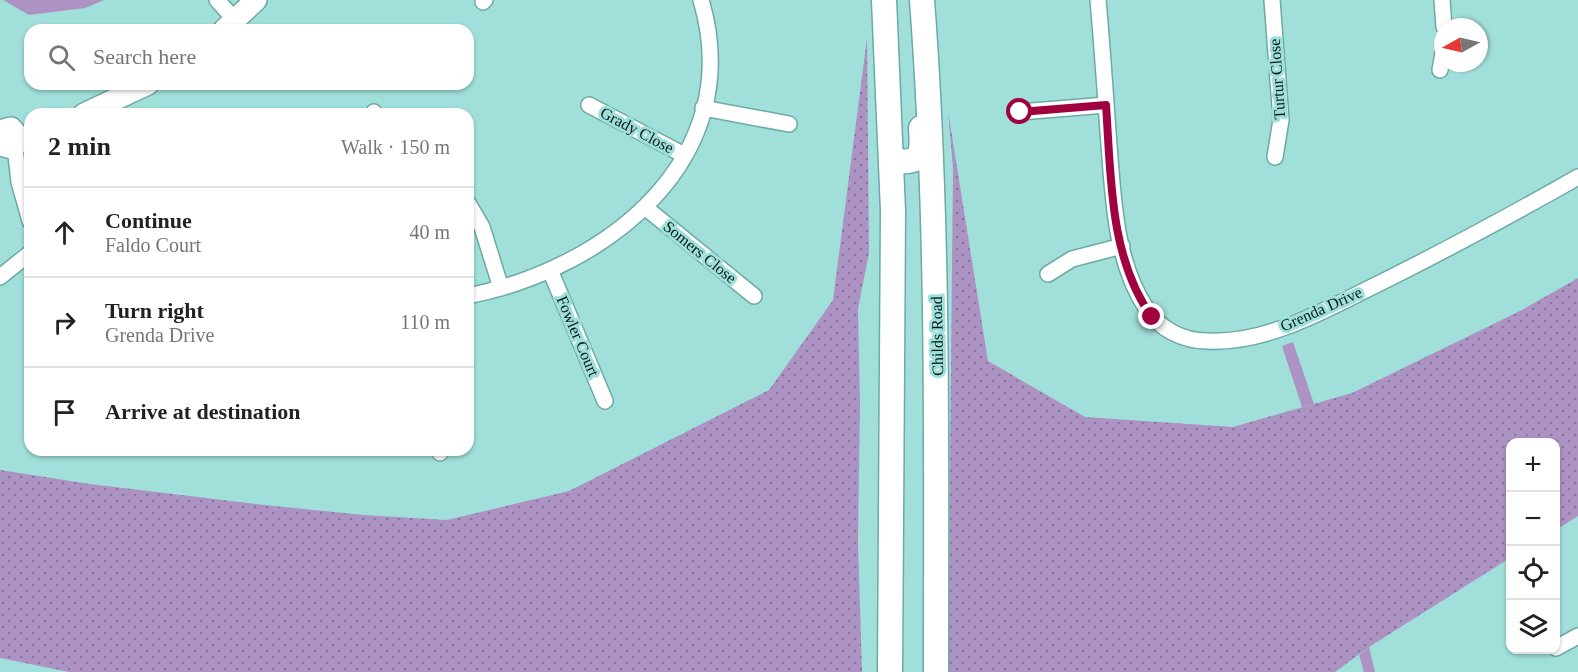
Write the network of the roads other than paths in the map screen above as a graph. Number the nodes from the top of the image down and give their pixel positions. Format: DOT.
graph roads {
  1 [pos="217,0"];
  2 [pos="256,0"];
  3 [pos="701,0"];
  4 [pos="884,0"];
  5 [pos="917,0"];
  6 [pos="922,0"];
  7 [pos="1098,0"];
  8 [pos="1272,0"];
  9 [pos="1442,0"];
  10 [pos="1443,18"];
  11 [pos="229,24"];
  12 [pos="230,24"];
  13 [pos="135,90"];
  14 [pos="589,105"];
  15 [pos="1106,105"];
  16 [pos="97,108"];
  17 [pos="703,108"];
  18 [pos="1020,112"];
  19 [pos="789,124"];
  20 [pos="11,140"];
  21 [pos="684,155"];
  22 [pos="1275,157"];
  23 [pos="891,161"];
  24 [pos="1578,177"];
  25 [pos="24,200"];
  26 [pos="646,208"];
  27 [pos="474,213"];
  28 [pos="1122,246"];
  29 [pos="24,258"];
  30 [pos="550,270"];
  31 [pos="1048,274"];
  32 [pos="0,277"];
  33 [pos="501,288"];
  34 [pos="474,295"];
  35 [pos="754,296"];
  36 [pos="605,401"];
  37 [pos="1578,636"];
  38 [pos="1560,646"];
  39 [pos="890,672"];
  40 [pos="936,672"];
  1 -- 11 [label="street"];
  2 -- 12 [label="street"];
  3 -- 17 [label="street"];
  4 -- 23 [label="main road"];
  5 -- 23 [label="main road"];
  6 -- 40 [label="main road, Childs Road"];
  7 -- 15 [label="street, Grenda Drive"];
  8 -- 22 [label="street, Turtur Close"];
  9 -- 10 [label="street"];
  13 -- 16 [label="street"];
  14 -- 21 [label="street, Grady Close"];
  15 -- 18 [label="street"];
  15 -- 28 [label="street, Grenda Drive"];
  17 -- 19 [label="street"];
  17 -- 21 [label="street"];
  20 -- 25 [label="street"];
  21 -- 26 [label="street"];
  23 -- 39 [label="main road"];
  24 -- 28 [label="street, Grenda Drive"];
  26 -- 30 [label="street"];
  26 -- 35 [label="street, Somers Close"];
  27 -- 33 [label="street"];
  28 -- 31 [label="street"];
  29 -- 32 [label="street"];
  30 -- 33 [label="street"];
  30 -- 36 [label="street, Fowler Court"];
  33 -- 34 [label="street"];
  37 -- 38 [label="street"];
}
